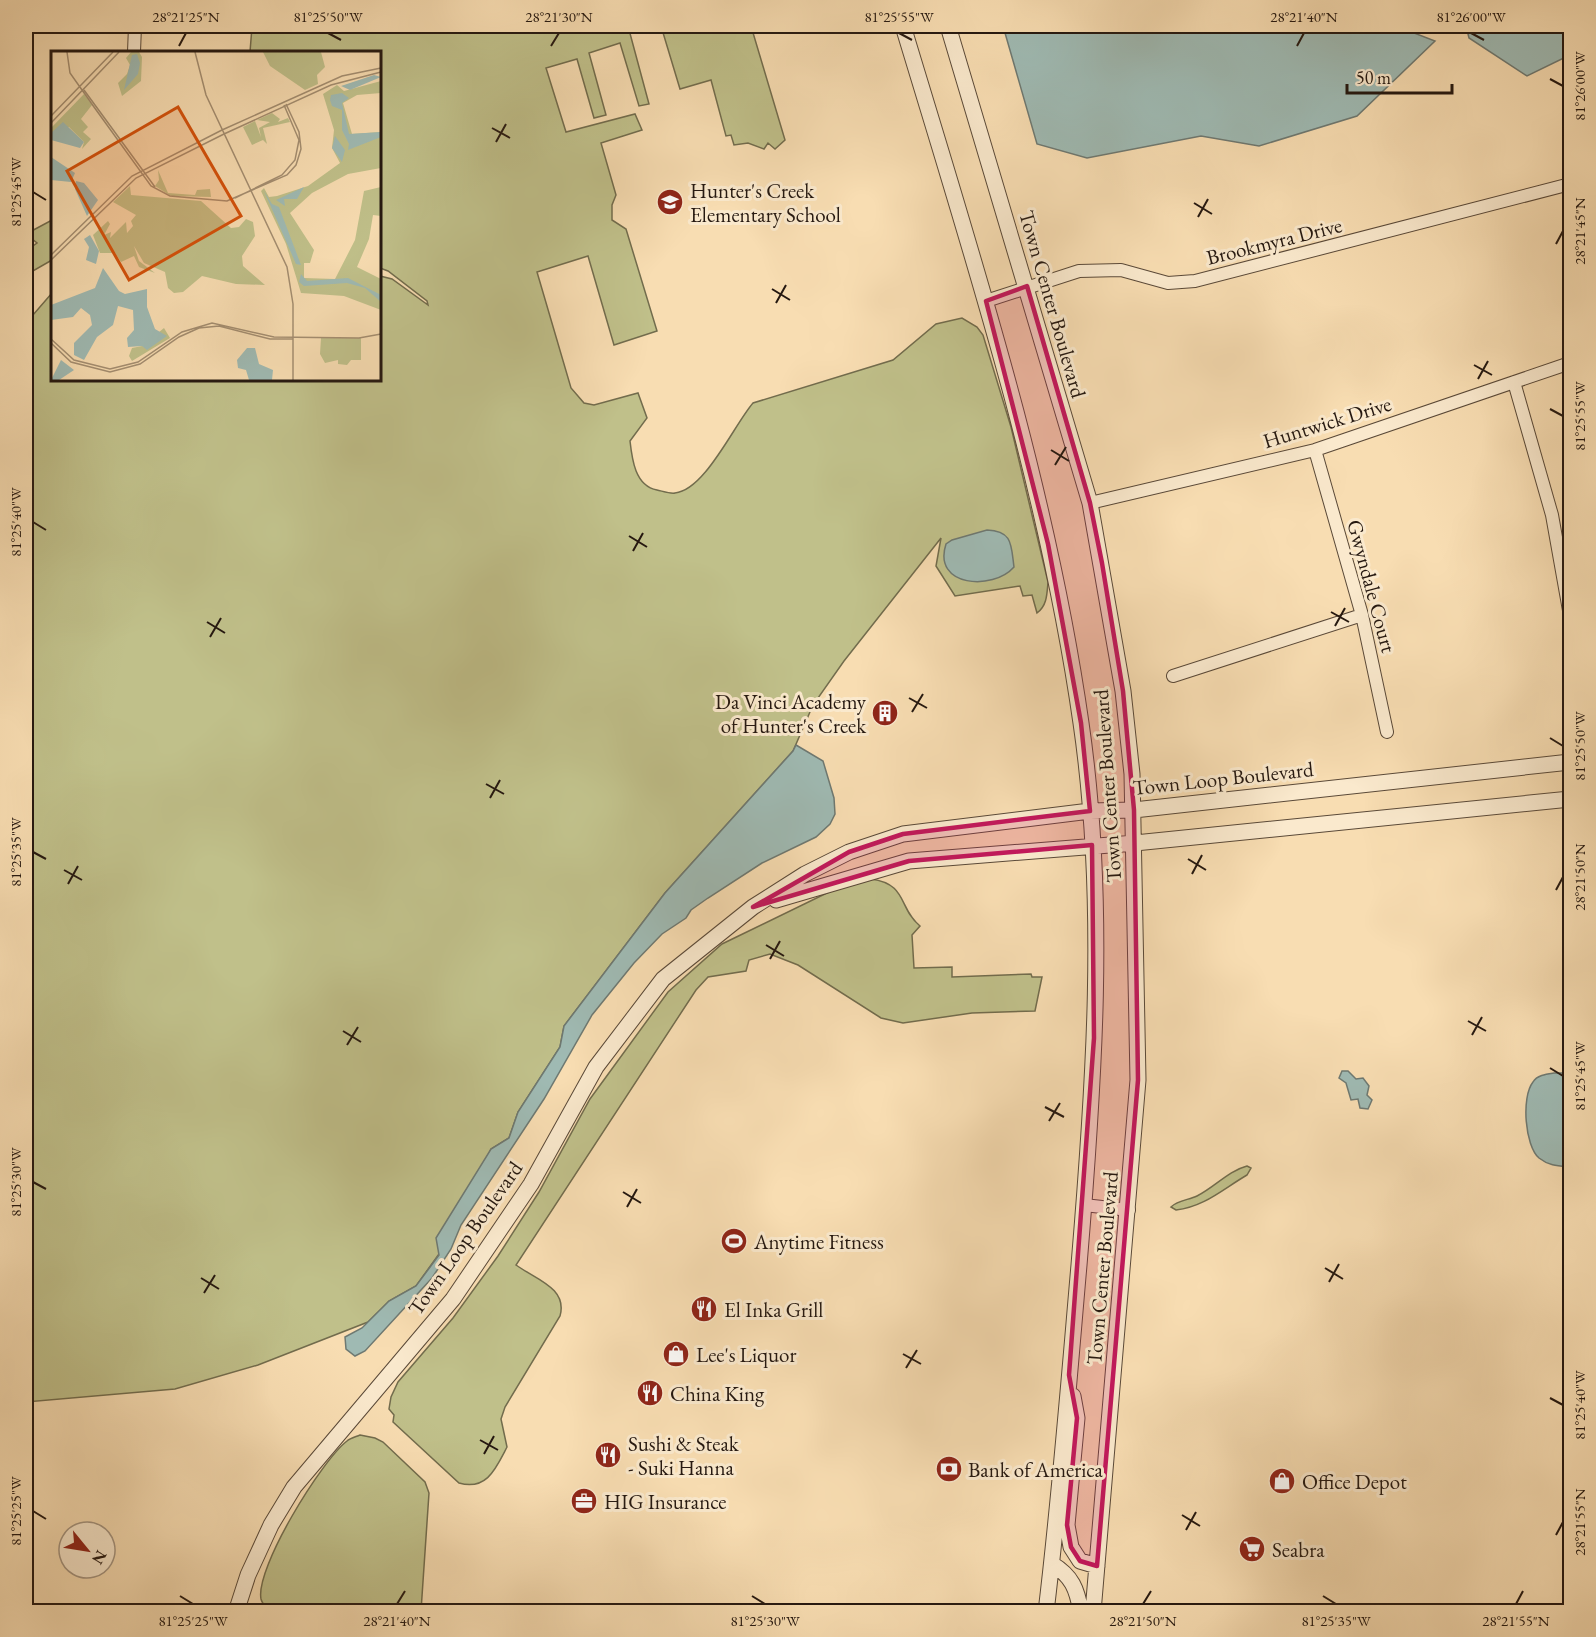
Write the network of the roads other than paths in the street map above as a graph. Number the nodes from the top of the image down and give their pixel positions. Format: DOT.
graph roads {
  1 [pos="135,26"];
  2 [pos="903,26"];
  3 [pos="948,26"];
  4 [pos="134,51"];
  5 [pos="1570,184"];
  6 [pos="1027,286"];
  7 [pos="986,300"];
  8 [pos="1570,363"];
  9 [pos="1514,382"];
  10 [pos="1315,450"];
  11 [pos="1090,503"];
  12 [pos="1362,615"];
  13 [pos="1570,616"];
  14 [pos="1173,676"];
  15 [pos="1387,732"];
  16 [pos="1570,762"];
  17 [pos="1570,799"];
  18 [pos="1134,810"];
  19 [pos="1090,811"];
  20 [pos="1135,843"];
  21 [pos="1092,845"];
  22 [pos="753,907"];
  23 [pos="1084,1205"];
  24 [pos="1129,1210"];
  25 [pos="1070,1375"];
  26 [pos="1052,1564"];
  27 [pos="1097,1566"];
  28 [pos="236,1611"];
  29 [pos="1046,1611"];
  30 [pos="1081,1611"];
  31 [pos="1094,1611"];
  1 -- 4 [label="street"];
  2 -- 7 [label="street, Town Center Boulevard"];
  3 -- 6 [label="street, Town Center Boulevard"];
  5 -- 6 [label="street, Brookmyra Drive"];
  6 -- 7 [label="street, Brookmyra Drive"];
  6 -- 11 [label="street, Town Center Boulevard"];
  7 -- 19 [label="street, Town Center Boulevard"];
  8 -- 9 [label="street, Huntwick Drive"];
  9 -- 10 [label="street, Huntwick Drive"];
  9 -- 13 [label="street"];
  10 -- 11 [label="street, Huntwick Drive"];
  10 -- 12 [label="street, Gwyndale Court"];
  11 -- 18 [label="street, Town Center Boulevard"];
  12 -- 14 [label="street"];
  12 -- 15 [label="street, Gwyndale Court"];
  16 -- 18 [label="street, Town Loop Boulevard"];
  17 -- 20 [label="street, Town Loop Boulevard"];
  18 -- 19 [label="street, Town Loop Boulevard"];
  18 -- 20 [label="street, Town Center Boulevard"];
  19 -- 21 [label="street, Town Center Boulevard"];
  19 -- 22 [label="street, Town Loop Boulevard"];
  20 -- 21 [label="street, Town Loop Boulevard"];
  20 -- 24 [label="street, Town Center Boulevard"];
  21 -- 22 [label="street, Town Loop Boulevard"];
  21 -- 23 [label="street, Town Center Boulevard"];
  22 -- 28 [label="street, Town Loop Boulevard"];
  23 -- 24 [label="street"];
  23 -- 25 [label="street, Town Center Boulevard"];
  24 -- 27 [label="street, Town Center Boulevard"];
  25 -- 26 [label="street, Town Center Boulevard"];
  25 -- 27 [label="street, Town Center Boulevard"];
  26 -- 29 [label="street, Town Center Boulevard"];
  26 -- 30 [label="street"];
  27 -- 31 [label="street, Town Center Boulevard"];
}
